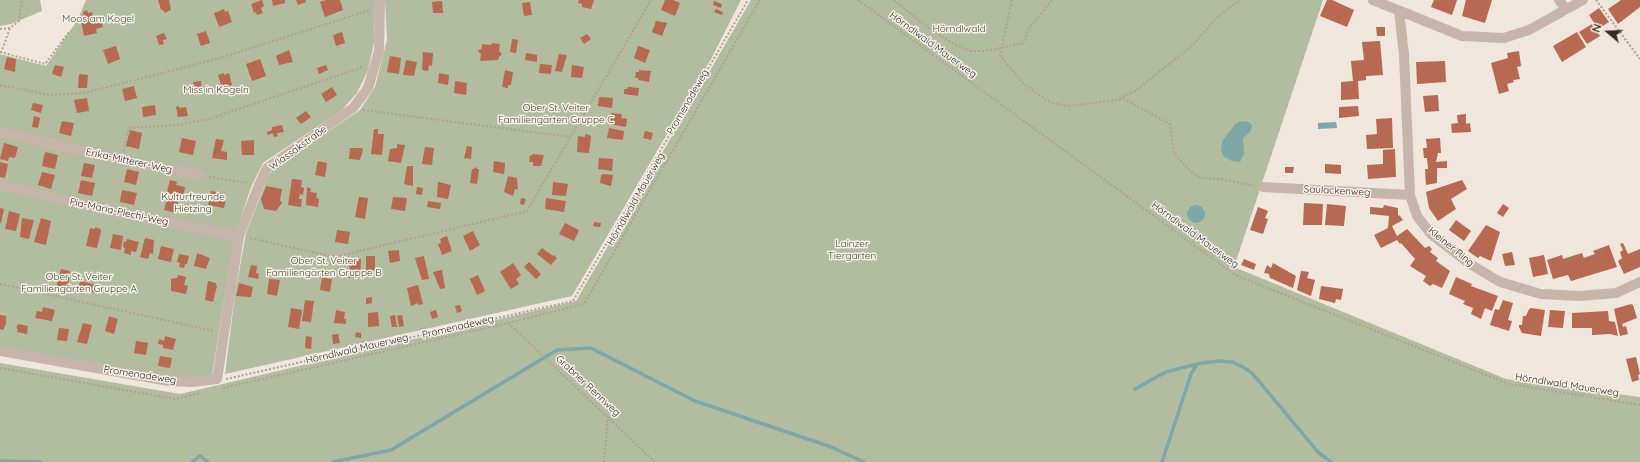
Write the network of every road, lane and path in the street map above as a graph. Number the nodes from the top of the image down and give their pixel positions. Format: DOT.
graph roads {
  1 [pos="22,0"];
  2 [pos="651,0"];
  3 [pos="748,0"];
  4 [pos="760,0"];
  5 [pos="858,0"];
  6 [pos="894,0"];
  7 [pos="1012,0"];
  8 [pos="1052,0"];
  9 [pos="1240,0"];
  10 [pos="1373,0"];
  11 [pos="1560,0"];
  12 [pos="1583,0"];
  13 [pos="1596,0"];
  14 [pos="380,3"];
  15 [pos="1566,10"];
  16 [pos="1399,11"];
  17 [pos="10,28"];
  18 [pos="0,29"];
  19 [pos="69,32"];
  20 [pos="1001,47"];
  21 [pos="1,53"];
  22 [pos="1640,59"];
  23 [pos="377,62"];
  24 [pos="0,85"];
  25 [pos="1117,99"];
  26 [pos="353,108"];
  27 [pos="0,132"];
  28 [pos="570,137"];
  29 [pos="121,160"];
  30 [pos="200,175"];
  31 [pos="0,185"];
  32 [pos="259,185"];
  33 [pos="1263,187"];
  34 [pos="1410,195"];
  35 [pos="239,236"];
  36 [pos="1640,282"];
  37 [pos="0,284"];
  38 [pos="508,323"];
  39 [pos="223,332"];
  40 [pos="0,352"];
  41 [pos="0,368"];
  42 [pos="219,384"];
  43 [pos="206,392"];
  44 [pos="1640,405"];
  45 [pos="608,416"];
  46 [pos="604,462"];
  47 [pos="655,462"];
  1 -- 17 [label="path"];
  2 -- 28 [label="path"];
  3 -- 42 [label="path, Promenadeweg"];
  4 -- 38 [label="path, Hörndlwald Mauerweg"];
  5 -- 44 [label="path, Hörndlwald Mauerweg"];
  6 -- 20 [label="path"];
  7 -- 20 [label="path"];
  8 -- 20 [label="path"];
  9 -- 25 [label="path"];
  10 -- 16 [label="street"];
  11 -- 15 [label="street"];
  12 -- 15 [label="street"];
  13 -- 22 [label="path"];
  14 -- 23 [label="street, Wlassakstraße"];
  14 -- 24 [label="path"];
  15 -- 16 [label="street"];
  16 -- 34 [label="street, Kleiner Ring"];
  17 -- 18 [label="path"];
  17 -- 21 [label="path"];
  19 -- 21 [label="path"];
  20 -- 25 [label="path"];
  23 -- 26 [label="street, Wlassakstraße"];
  23 -- 29 [label="path"];
  25 -- 33 [label="path"];
  26 -- 28 [label="path"];
  26 -- 32 [label="street, Wlassakstraße"];
  27 -- 29 [label="street, Erika-Mitterer-Weg"];
  28 -- 35 [label="path"];
  29 -- 30 [label="street, Erika-Mitterer-Weg"];
  30 -- 32 [label="path"];
  31 -- 35 [label="street, Pia-Maria-Plechl-Weg"];
  32 -- 35 [label="street, Wlassakstraße"];
  33 -- 34 [label="street, Saulackenweg"];
  34 -- 36 [label="street, Kleiner Ring"];
  35 -- 39 [label="street, Wlassakstraße"];
  37 -- 39 [label="path"];
  38 -- 42 [label="path, Hörndlwald Mauerweg"];
  38 -- 45 [label="path, Grabner Rennweg"];
  39 -- 42 [label="street, Wlassakstraße"];
  40 -- 42 [label="street, Promenadeweg"];
  41 -- 43 [label="path"];
  45 -- 46 [label="path"];
  45 -- 47 [label="path, Grabner Rennweg"];
}
